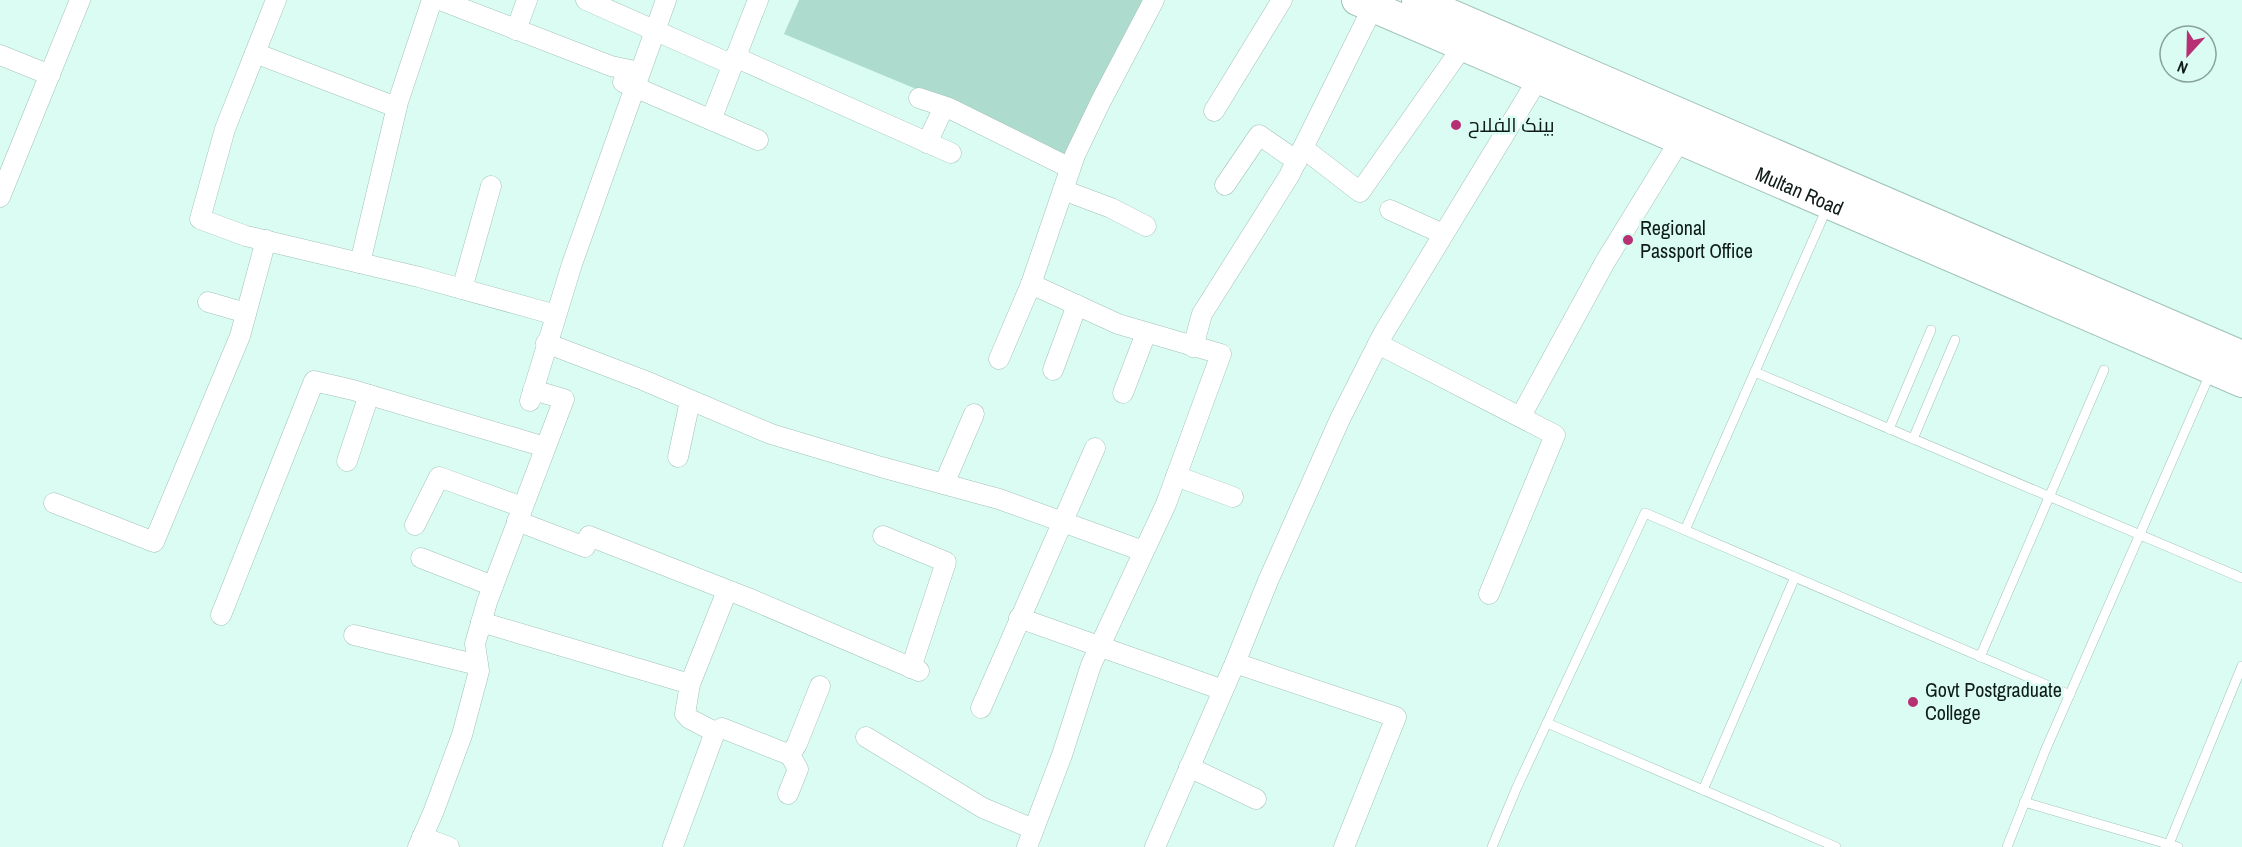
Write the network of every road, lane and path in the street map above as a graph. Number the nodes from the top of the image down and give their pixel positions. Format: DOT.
graph roads {
  1 [pos="80,0"];
  2 [pos="276,0"];
  3 [pos="432,0"];
  4 [pos="440,0"];
  5 [pos="527,0"];
  6 [pos="586,0"];
  7 [pos="666,0"];
  8 [pos="758,0"];
  9 [pos="1154,0"];
  10 [pos="1282,0"];
  11 [pos="1418,0"];
  12 [pos="1365,3"];
  13 [pos="516,30"];
  14 [pos="654,30"];
  15 [pos="1463,46"];
  16 [pos="255,53"];
  17 [pos="0,55"];
  18 [pos="734,61"];
  19 [pos="50,75"];
  20 [pos="614,78"];
  21 [pos="636,79"];
  22 [pos="1538,79"];
  23 [pos="919,98"];
  24 [pos="944,106"];
  25 [pos="396,107"];
  26 [pos="1214,111"];
  27 [pos="711,120"];
  28 [pos="758,140"];
  29 [pos="1680,140"];
  30 [pos="927,143"];
  31 [pos="951,153"];
  32 [pos="1300,155"];
  33 [pos="1070,168"];
  34 [pos="1225,185"];
  35 [pos="491,186"];
  36 [pos="1063,190"];
  37 [pos="0,196"];
  38 [pos="1829,203"];
  39 [pos="1390,210"];
  40 [pos="1146,226"];
  41 [pos="1443,234"];
  42 [pos="266,240"];
  43 [pos="360,263"];
  44 [pos="1031,284"];
  45 [pos="462,289"];
  46 [pos="208,303"];
  47 [pos="1077,305"];
  48 [pos="246,313"];
  49 [pos="556,315"];
  50 [pos="1932,330"];
  51 [pos="1146,333"];
  52 [pos="1955,340"];
  53 [pos="546,343"];
  54 [pos="1378,344"];
  55 [pos="1193,346"];
  56 [pos="2242,356"];
  57 [pos="999,359"];
  58 [pos="2212,369"];
  59 [pos="1053,370"];
  60 [pos="2104,370"];
  61 [pos="1755,372"];
  62 [pos="2242,382"];
  63 [pos="1123,393"];
  64 [pos="369,395"];
  65 [pos="690,401"];
  66 [pos="974,414"];
  67 [pos="1521,416"];
  68 [pos="1889,429"];
  69 [pos="1913,439"];
  70 [pos="545,447"];
  71 [pos="1095,448"];
  72 [pos="678,457"];
  73 [pos="346,461"];
  74 [pos="1176,476"];
  75 [pos="945,484"];
  76 [pos="2050,496"];
  77 [pos="1233,497"];
  78 [pos="54,503"];
  79 [pos="519,514"];
  80 [pos="1062,523"];
  81 [pos="416,525"];
  82 [pos="1685,530"];
  83 [pos="2139,535"];
  84 [pos="883,536"];
  85 [pos="1143,551"];
  86 [pos="421,558"];
  87 [pos="1795,577"];
  88 [pos="2242,578"];
  89 [pos="493,586"];
  90 [pos="727,591"];
  91 [pos="1489,594"];
  92 [pos="221,615"];
  93 [pos="1019,618"];
  94 [pos="481,622"];
  95 [pos="354,635"];
  96 [pos="1100,647"];
  97 [pos="1980,657"];
  98 [pos="1235,663"];
  99 [pos="478,664"];
  100 [pos="2242,666"];
  101 [pos="690,684"];
  102 [pos="820,686"];
  103 [pos="1223,690"];
  104 [pos="2070,695"];
  105 [pos="981,708"];
  106 [pos="1547,723"];
  107 [pos="715,732"];
  108 [pos="866,737"];
  109 [pos="790,755"];
  110 [pos="1189,767"];
  111 [pos="1703,790"];
  112 [pos="788,794"];
  113 [pos="1256,799"];
  114 [pos="2024,802"];
  115 [pos="1030,838"];
  116 [pos="420,842"];
  117 [pos="673,846"];
  118 [pos="2174,846"];
  119 [pos="449,847"];
  120 [pos="1155,847"];
  121 [pos="1344,847"];
  122 [pos="1492,847"];
  123 [pos="1836,847"];
  124 [pos="2007,847"];
  1 -- 19 [label="street"];
  2 -- 16 [label="street"];
  3 -- 25 [label="street"];
  4 -- 13 [label="street"];
  5 -- 13 [label="street"];
  6 -- 14 [label="street"];
  7 -- 14 [label="street"];
  8 -- 18 [label="street"];
  9 -- 33 [label="street"];
  10 -- 26 [label="street"];
  11 -- 56 [label="main road, Multan Road"];
  12 -- 15 [label="main road, Multan Road"];
  12 -- 32 [label="street"];
  13 -- 21 [label="street"];
  14 -- 18 [label="street"];
  14 -- 21 [label="street"];
  15 -- 22 [label="main road, Multan Road"];
  15 -- 32 [label="street"];
  16 -- 25 [label="street"];
  16 -- 42 [label="street"];
  17 -- 19 [label="street"];
  18 -- 27 [label="street"];
  18 -- 30 [label="street"];
  19 -- 37 [label="street"];
  20 -- 21 [label="street"];
  21 -- 27 [label="street"];
  21 -- 49 [label="street"];
  22 -- 29 [label="main road, Multan Road"];
  22 -- 41 [label="street"];
  23 -- 24 [label="street"];
  24 -- 30 [label="street"];
  24 -- 33 [label="street"];
  25 -- 43 [label="street"];
  27 -- 28 [label="street"];
  29 -- 38 [label="main road, Multan Road"];
  29 -- 67 [label="street"];
  30 -- 31 [label="street"];
  32 -- 34 [label="street"];
  32 -- 55 [label="street"];
  33 -- 36 [label="street"];
  35 -- 45 [label="street"];
  36 -- 40 [label="street"];
  36 -- 44 [label="street"];
  38 -- 58 [label="main road, Multan Road"];
  38 -- 61 [label="lane"];
  39 -- 41 [label="street"];
  41 -- 54 [label="street"];
  42 -- 43 [label="street"];
  42 -- 48 [label="street"];
  43 -- 45 [label="street"];
  44 -- 47 [label="street"];
  44 -- 57 [label="street"];
  45 -- 49 [label="street"];
  46 -- 48 [label="street"];
  47 -- 51 [label="street"];
  47 -- 59 [label="street"];
  48 -- 78 [label="street"];
  49 -- 53 [label="street"];
  50 -- 68 [label="lane"];
  51 -- 55 [label="street"];
  51 -- 63 [label="street"];
  52 -- 69 [label="lane"];
  53 -- 65 [label="street"];
  53 -- 70 [label="street"];
  54 -- 67 [label="street"];
  54 -- 98 [label="street"];
  55 -- 74 [label="street"];
  58 -- 62 [label="main road, Multan Road"];
  58 -- 83 [label="lane"];
  60 -- 76 [label="lane"];
  61 -- 68 [label="lane"];
  61 -- 82 [label="lane"];
  64 -- 70 [label="street"];
  64 -- 73 [label="street"];
  64 -- 92 [label="street"];
  65 -- 72 [label="street"];
  65 -- 75 [label="street"];
  66 -- 75 [label="street"];
  67 -- 91 [label="street"];
  68 -- 69 [label="lane"];
  69 -- 76 [label="lane"];
  70 -- 79 [label="street"];
  71 -- 80 [label="street"];
  74 -- 77 [label="street"];
  74 -- 85 [label="street"];
  75 -- 80 [label="street"];
  76 -- 83 [label="lane"];
  76 -- 97 [label="lane"];
  79 -- 81 [label="street"];
  79 -- 89 [label="street"];
  79 -- 90 [label="street"];
  80 -- 85 [label="street"];
  80 -- 93 [label="street"];
  82 -- 87 [label="lane"];
  82 -- 106 [label="lane"];
  83 -- 88 [label="lane"];
  83 -- 104 [label="lane"];
  84 -- 90 [label="street"];
  85 -- 96 [label="street"];
  86 -- 89 [label="street"];
  87 -- 97 [label="lane"];
  87 -- 111 [label="lane"];
  89 -- 94 [label="street"];
  90 -- 101 [label="street"];
  93 -- 96 [label="street"];
  93 -- 105 [label="street"];
  94 -- 99 [label="street"];
  94 -- 101 [label="street"];
  95 -- 99 [label="street"];
  96 -- 103 [label="street"];
  96 -- 115 [label="street"];
  97 -- 104 [label="lane"];
  98 -- 103 [label="street"];
  98 -- 121 [label="street"];
  99 -- 116 [label="street"];
  100 -- 118 [label="lane"];
  101 -- 107 [label="street"];
  102 -- 109 [label="street"];
  103 -- 110 [label="street"];
  104 -- 114 [label="lane"];
  106 -- 111 [label="lane"];
  106 -- 122 [label="lane"];
  107 -- 109 [label="street"];
  107 -- 117 [label="street"];
  108 -- 115 [label="street"];
  109 -- 112 [label="street"];
  110 -- 113 [label="street"];
  110 -- 120 [label="street"];
  111 -- 123 [label="lane"];
  114 -- 118 [label="lane"];
  114 -- 124 [label="lane"];
  116 -- 119 [label="street"];
}
